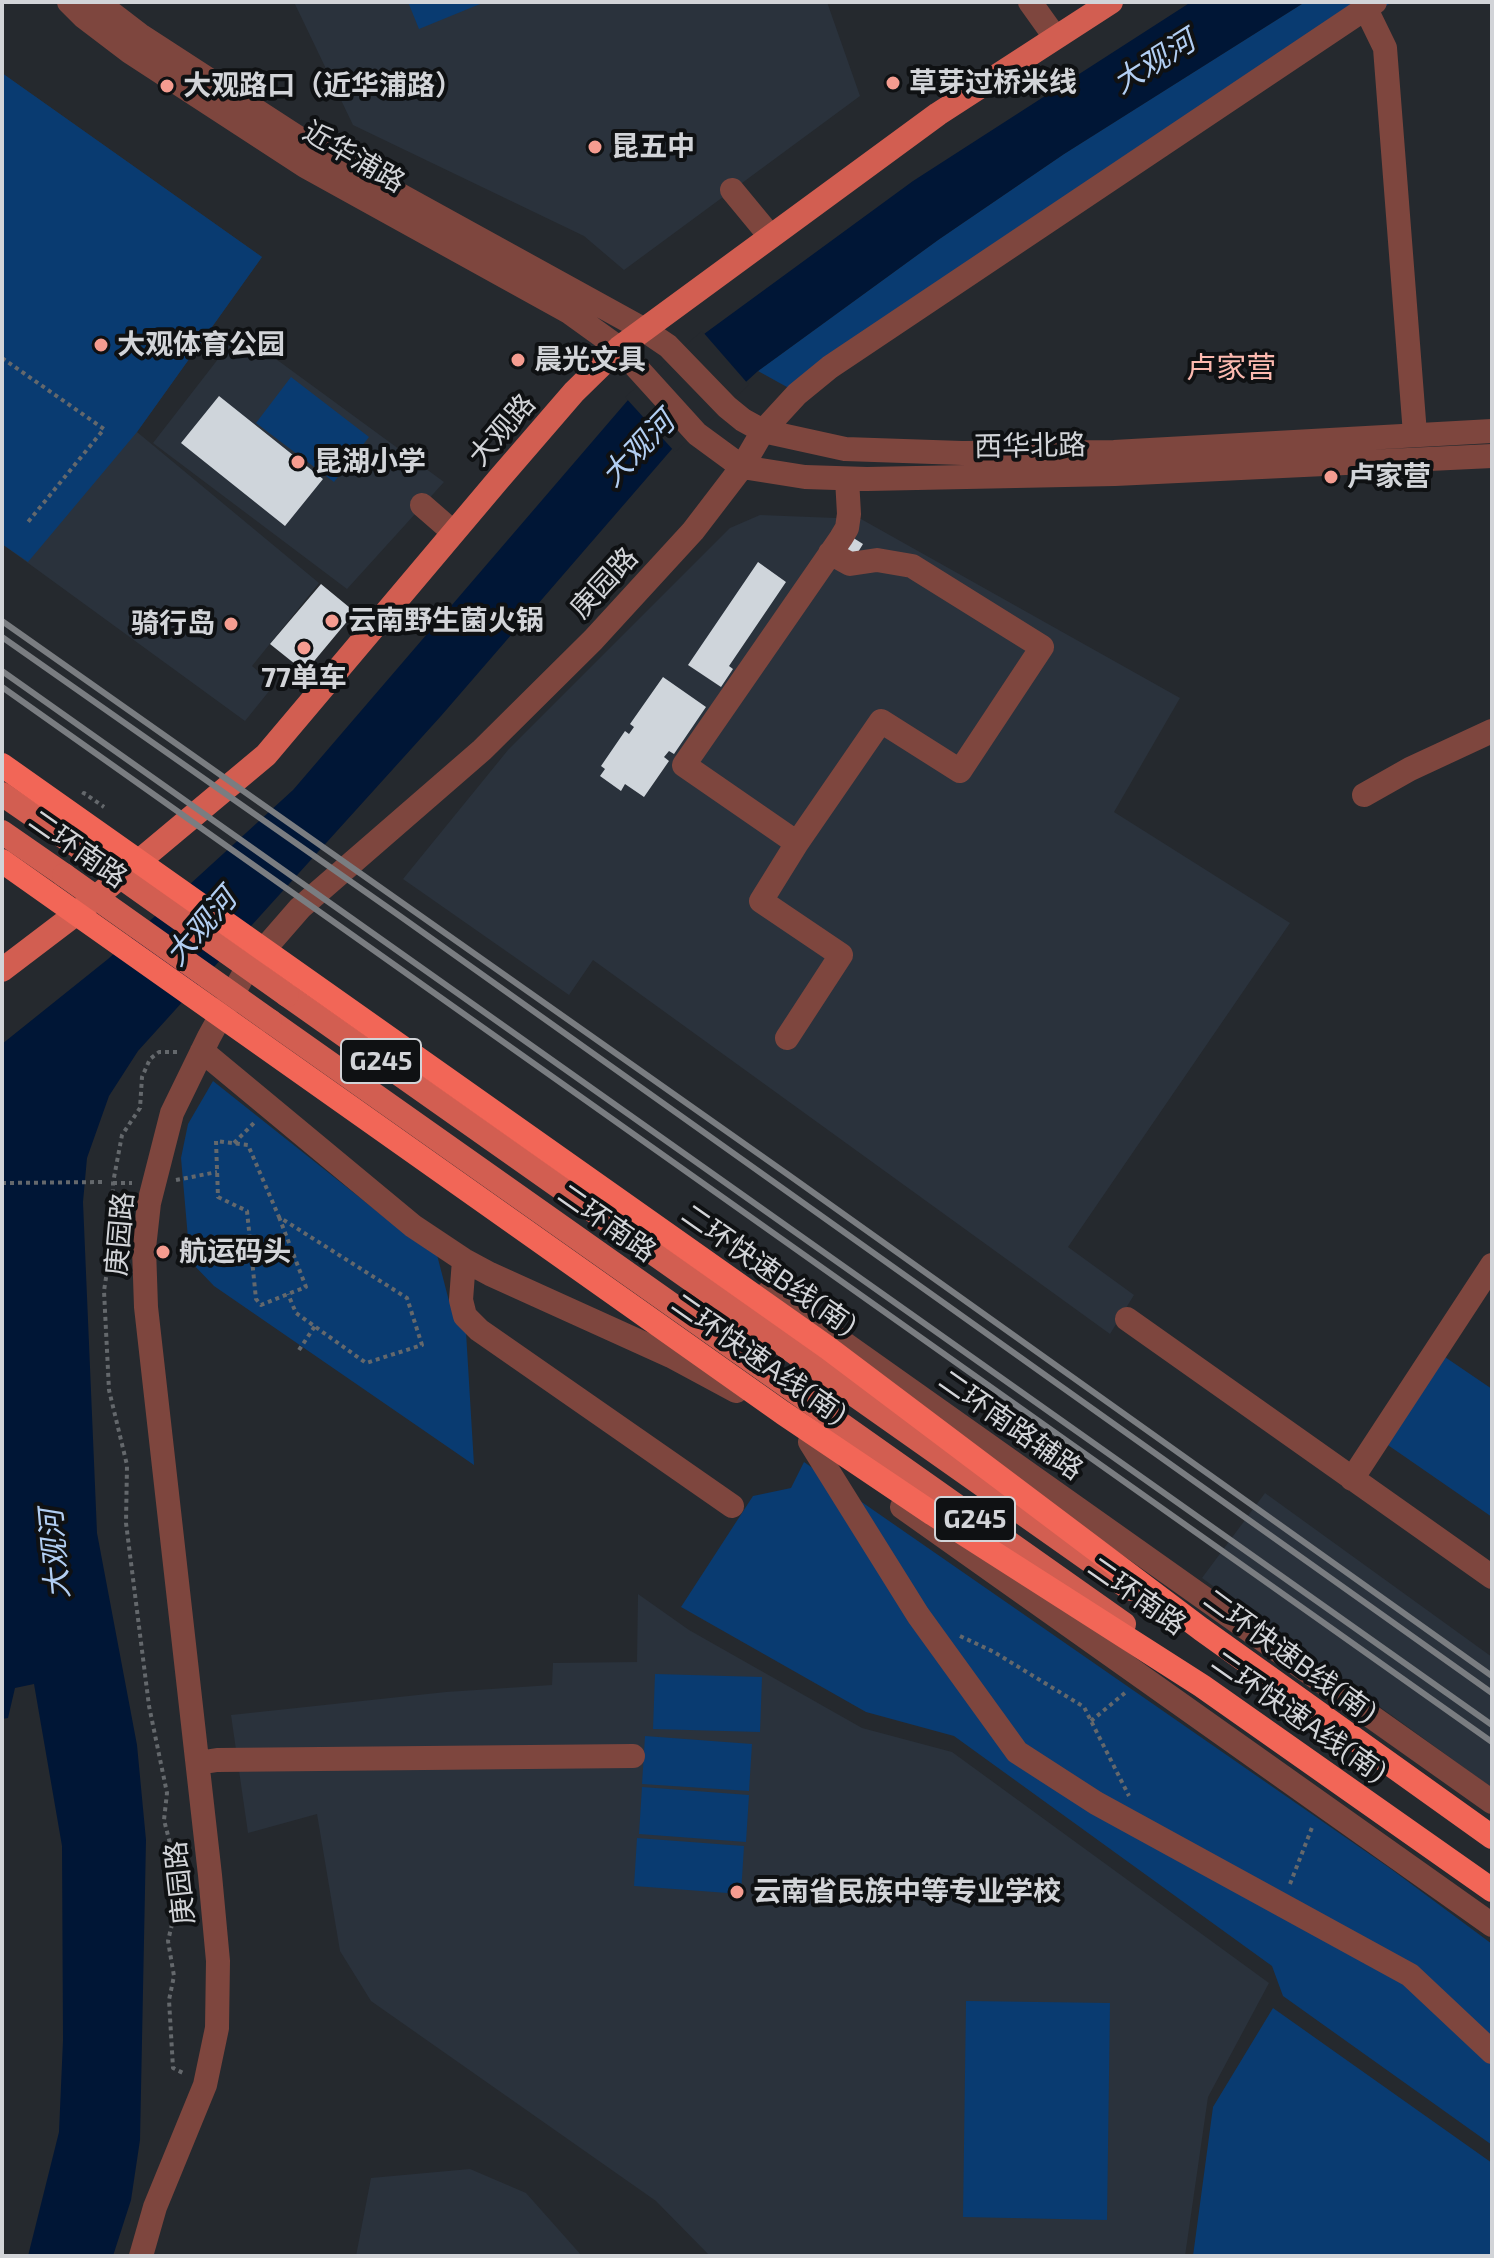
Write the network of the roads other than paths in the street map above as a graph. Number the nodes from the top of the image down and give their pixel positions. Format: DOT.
graph roads {
  1 [pos="69,2"];
  2 [pos="97,2"];
  3 [pos="1030,2"];
  4 [pos="1111,2"];
  5 [pos="1370,5"];
  6 [pos="1055,37"];
  7 [pos="732,190"];
  8 [pos="770,236"];
  9 [pos="643,329"];
  10 [pos="619,348"];
  11 [pos="763,431"];
  12 [pos="1492,431"];
  13 [pos="1415,434"];
  14 [pos="1492,456"];
  15 [pos="742,467"];
  16 [pos="847,479"];
  17 [pos="422,505"];
  18 [pos="453,532"];
  19 [pos="830,553"];
  20 [pos="1492,731"];
  21 [pos="2,765"];
  22 [pos="2,794"];
  23 [pos="1364,795"];
  24 [pos="2,832"];
  25 [pos="797,843"];
  26 [pos="2,861"];
  27 [pos="2,970"];
  28 [pos="787,1038"];
  29 [pos="202,1051"];
  30 [pos="476,1128"];
  31 [pos="459,1155"];
  32 [pos="464,1260"];
  33 [pos="1492,1265"];
  34 [pos="1127,1319"];
  35 [pos="755,1402"];
  36 [pos="810,1442"];
  37 [pos="1352,1479"];
  38 [pos="732,1506"];
  39 [pos="1492,1577"];
  40 [pos="633,1756"];
  41 [pos="198,1763"];
  42 [pos="1492,1802"];
  43 [pos="1492,1837"];
  44 [pos="1492,1844"];
  45 [pos="1492,1883"];
  46 [pos="1492,1890"];
  47 [pos="1492,1925"];
  48 [pos="1492,2052"];
  49 [pos="141,2256"];
  1 -- 10 [label="street, 近华浦路"];
  2 -- 9 [label="street, 近华浦路"];
  3 -- 6 [label="street"];
  4 -- 6 [label="main road, 大观路"];
  5 -- 11 [label="street, 庚园路"];
  5 -- 13 [label="street"];
  6 -- 8 [label="main road, 大观路"];
  7 -- 8 [label="street"];
  8 -- 9 [label="main road, 大观路"];
  9 -- 10 [label="main road, 大观路"];
  9 -- 11 [label="street, 西华北路"];
  10 -- 15 [label="street, 西华北路"];
  10 -- 18 [label="main road, 大观路"];
  11 -- 13 [label="street, 西华北路"];
  11 -- 15 [label="street, 庚园路"];
  12 -- 13 [label="street, 西华北路"];
  14 -- 16 [label="street, 西华北路"];
  15 -- 16 [label="street, 西华北路"];
  15 -- 29 [label="street, 庚园路"];
  16 -- 19 [label="street"];
  17 -- 18 [label="street"];
  18 -- 27 [label="main road, 大观路"];
  19 -- 25 [label="street"];
  19 -- 25 [label="street"];
  20 -- 23 [label="street"];
  21 -- 43 [label="highway, 二环快速B线(南), bridge"];
  22 -- 30 [label="main road, 二环南路 / G245, bridge"];
  24 -- 31 [label="main road, 二环南路 / G245, bridge"];
  25 -- 28 [label="street"];
  26 -- 46 [label="highway, 二环快速A线(南), bridge"];
  29 -- 32 [label="street"];
  29 -- 41 [label="street, 庚园路"];
  30 -- 42 [label="street, 二环南路辅路"];
  30 -- 44 [label="main road, 二环南路 / G245"];
  31 -- 35 [label="street"];
  31 -- 45 [label="main road, 二环南路 / G245"];
  32 -- 35 [label="street"];
  32 -- 38 [label="street"];
  33 -- 37 [label="street"];
  34 -- 37 [label="street"];
  35 -- 36 [label="street"];
  36 -- 47 [label="street"];
  36 -- 48 [label="street"];
  37 -- 39 [label="street"];
  40 -- 41 [label="street"];
  41 -- 49 [label="street, 庚园路"];
}
